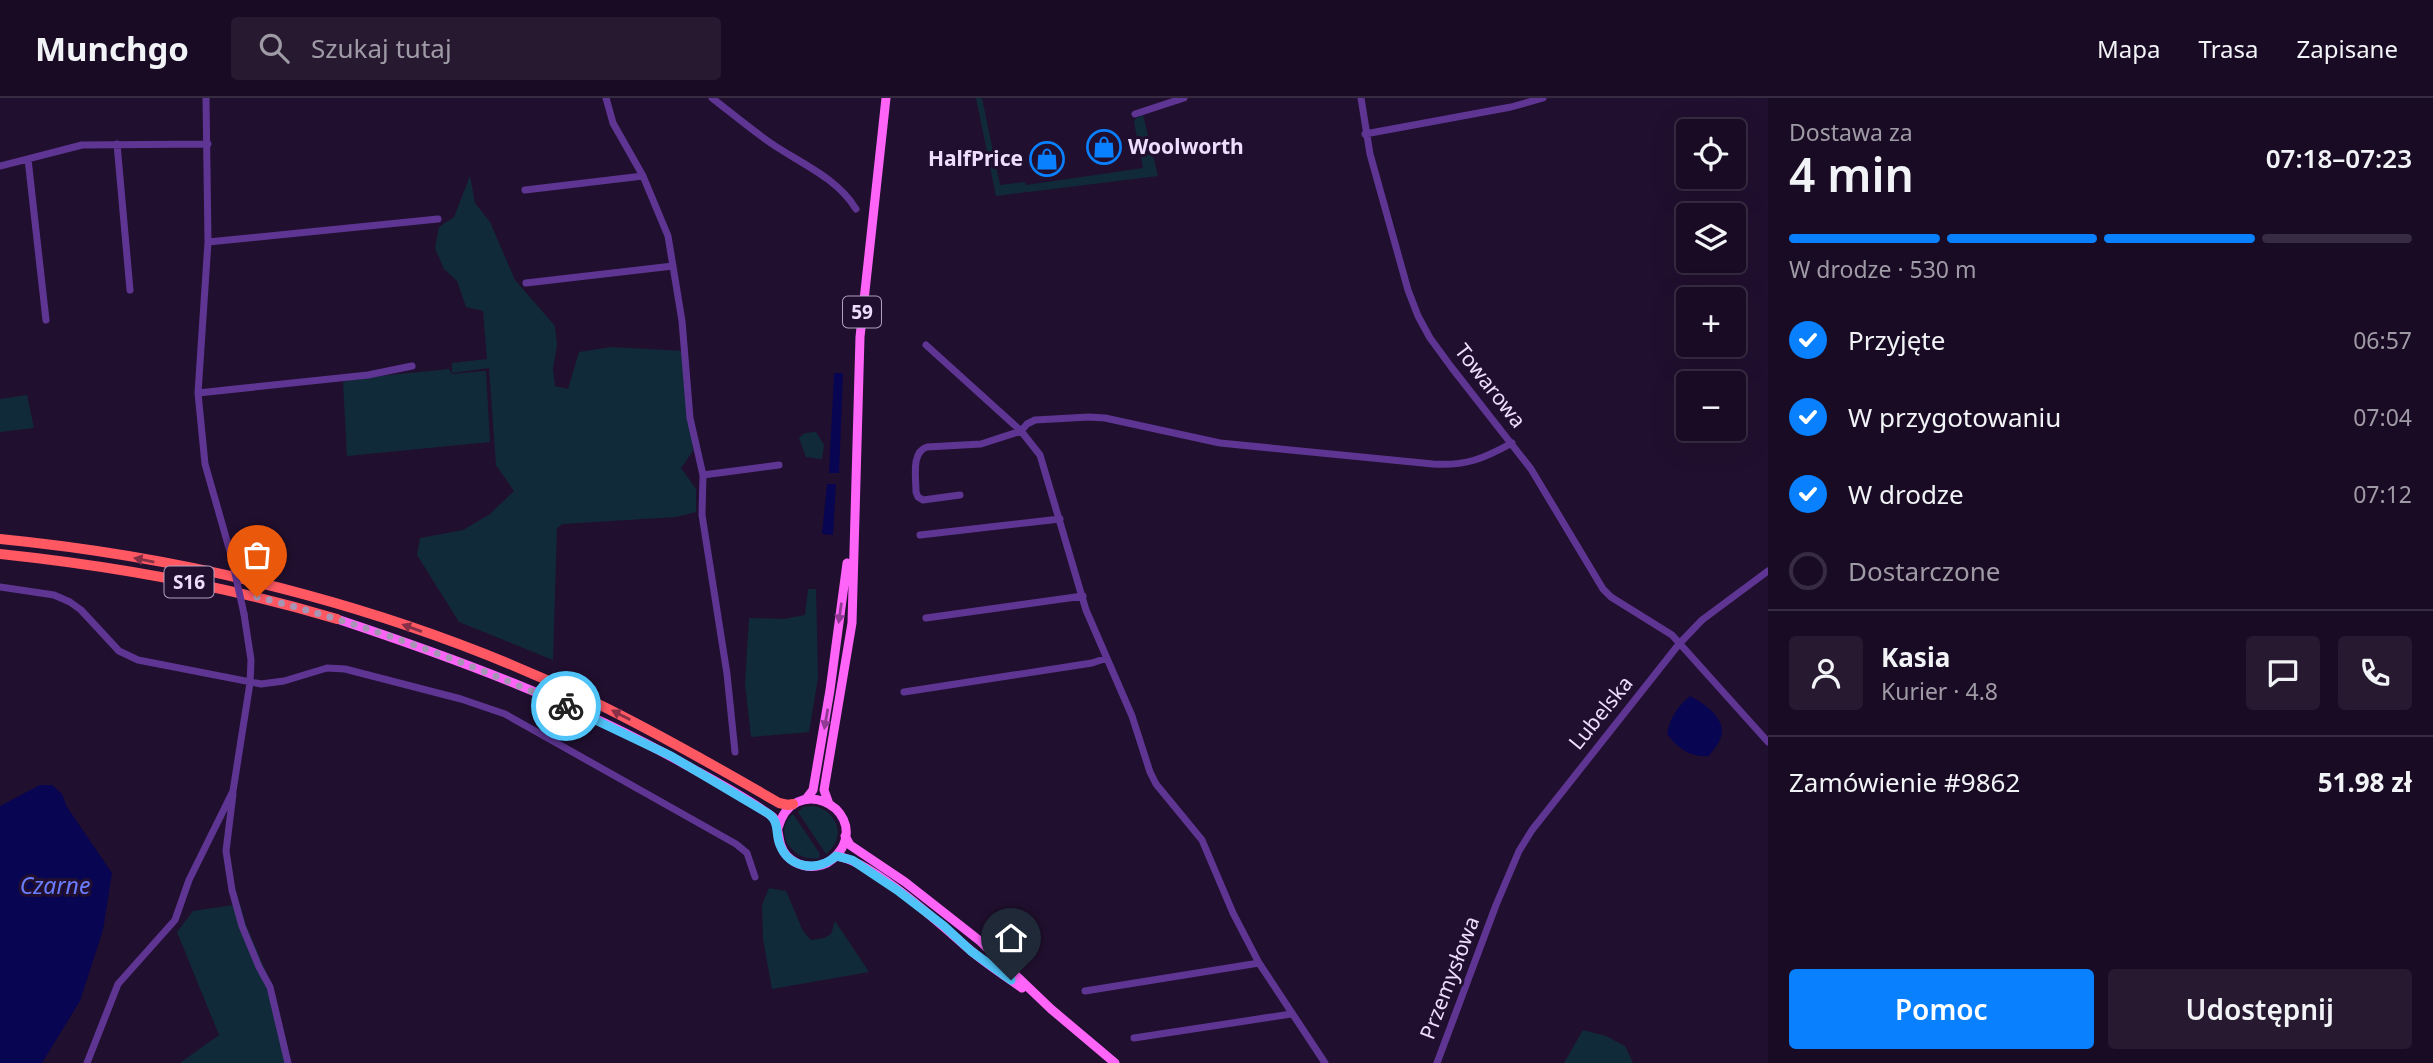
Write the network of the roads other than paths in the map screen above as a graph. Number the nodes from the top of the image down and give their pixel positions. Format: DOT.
graph roads {
  1 [pos="206,98"];
  2 [pos="606,98"];
  3 [pos="712,98"];
  4 [pos="886,98"];
  5 [pos="1184,98"];
  6 [pos="1361,98"];
  7 [pos="1543,98"];
  8 [pos="1135,114"];
  9 [pos="1366,134"];
  10 [pos="117,144"];
  11 [pos="208,144"];
  12 [pos="28,159"];
  13 [pos="0,166"];
  14 [pos="643,176"];
  15 [pos="525,190"];
  16 [pos="856,209"];
  17 [pos="438,219"];
  18 [pos="208,242"];
  19 [pos="673,266"];
  20 [pos="526,283"];
  21 [pos="130,290"];
  22 [pos="46,320"];
  23 [pos="926,345"];
  24 [pos="412,366"];
  25 [pos="198,393"];
  26 [pos="1021,432"];
  27 [pos="1512,443"];
  28 [pos="779,465"];
  29 [pos="703,475"];
  30 [pos="960,495"];
  31 [pos="1060,519"];
  32 [pos="853,527"];
  33 [pos="920,535"];
  34 [pos="0,539"];
  35 [pos="0,554"];
  36 [pos="1768,571"];
  37 [pos="0,587"];
  38 [pos="1083,596"];
  39 [pos="926,618"];
  40 [pos="337,619"];
  41 [pos="1679,644"];
  42 [pos="1107,658"];
  43 [pos="250,683"];
  44 [pos="904,692"];
  45 [pos="1768,742"];
  46 [pos="735,752"];
  47 [pos="233,791"];
  48 [pos="806,799"];
  49 [pos="793,804"];
  50 [pos="829,804"];
  51 [pos="778,828"];
  52 [pos="845,836"];
  53 [pos="836,856"];
  54 [pos="755,877"];
  55 [pos="1496,905"];
  56 [pos="1259,964"];
  57 [pos="1086,991"];
  58 [pos="1051,1009"];
  59 [pos="1291,1014"];
  60 [pos="1133,1038"];
  61 [pos="87,1063"];
  62 [pos="288,1063"];
  63 [pos="1115,1063"];
  64 [pos="1325,1063"];
  65 [pos="1437,1063"];
  1 -- 11 [label="street"];
  2 -- 14 [label="street"];
  3 -- 16 [label="street"];
  4 -- 32 [label="main road, 59"];
  5 -- 8 [label="street"];
  6 -- 9 [label="street, Towarowa"];
  7 -- 9 [label="street"];
  9 -- 27 [label="street, Towarowa"];
  10 -- 11 [label="street"];
  10 -- 12 [label="street"];
  10 -- 21 [label="street"];
  11 -- 18 [label="street"];
  12 -- 13 [label="street"];
  12 -- 22 [label="street"];
  14 -- 15 [label="street"];
  14 -- 19 [label="street"];
  17 -- 18 [label="street"];
  18 -- 25 [label="street"];
  19 -- 20 [label="street"];
  19 -- 29 [label="street"];
  23 -- 26 [label="street"];
  24 -- 25 [label="street"];
  25 -- 43 [label="street, bridge"];
  26 -- 27 [label="street"];
  26 -- 30 [label="street"];
  26 -- 31 [label="street"];
  27 -- 41 [label="street, Towarowa"];
  28 -- 29 [label="street"];
  29 -- 46 [label="street"];
  31 -- 33 [label="street"];
  31 -- 38 [label="street"];
  32 -- 48 [label="main road, 59, one-way"];
  32 -- 50 [label="main road, 59"];
  49 -- 34 [label="highway, S16, one-way"];
  35 -- 40 [label="highway, S16"];
  36 -- 41 [label="street, Lubelska"];
  37 -- 43 [label="street"];
  38 -- 39 [label="street"];
  38 -- 42 [label="street"];
  40 -- 51 [label="main road, S16"];
  41 -- 45 [label="street"];
  41 -- 55 [label="street, Lubelska"];
  42 -- 44 [label="street"];
  42 -- 56 [label="street"];
  43 -- 47 [label="street"];
  43 -- 54 [label="street"];
  47 -- 61 [label="street"];
  47 -- 62 [label="street"];
  48 -- 49 [label="main road"];
  48 -- 50 [label="main road"];
  49 -- 51 [label="main road"];
  50 -- 52 [label="main road"];
  51 -- 53 [label="main road"];
  52 -- 53 [label="main road"];
  52 -- 58 [label="main road"];
  53 -- 58 [label="main road"];
  55 -- 65 [label="street, Przemysłowa"];
  56 -- 57 [label="street"];
  56 -- 59 [label="street"];
  58 -- 63 [label="main road"];
  59 -- 60 [label="street"];
  59 -- 64 [label="street"];
}
